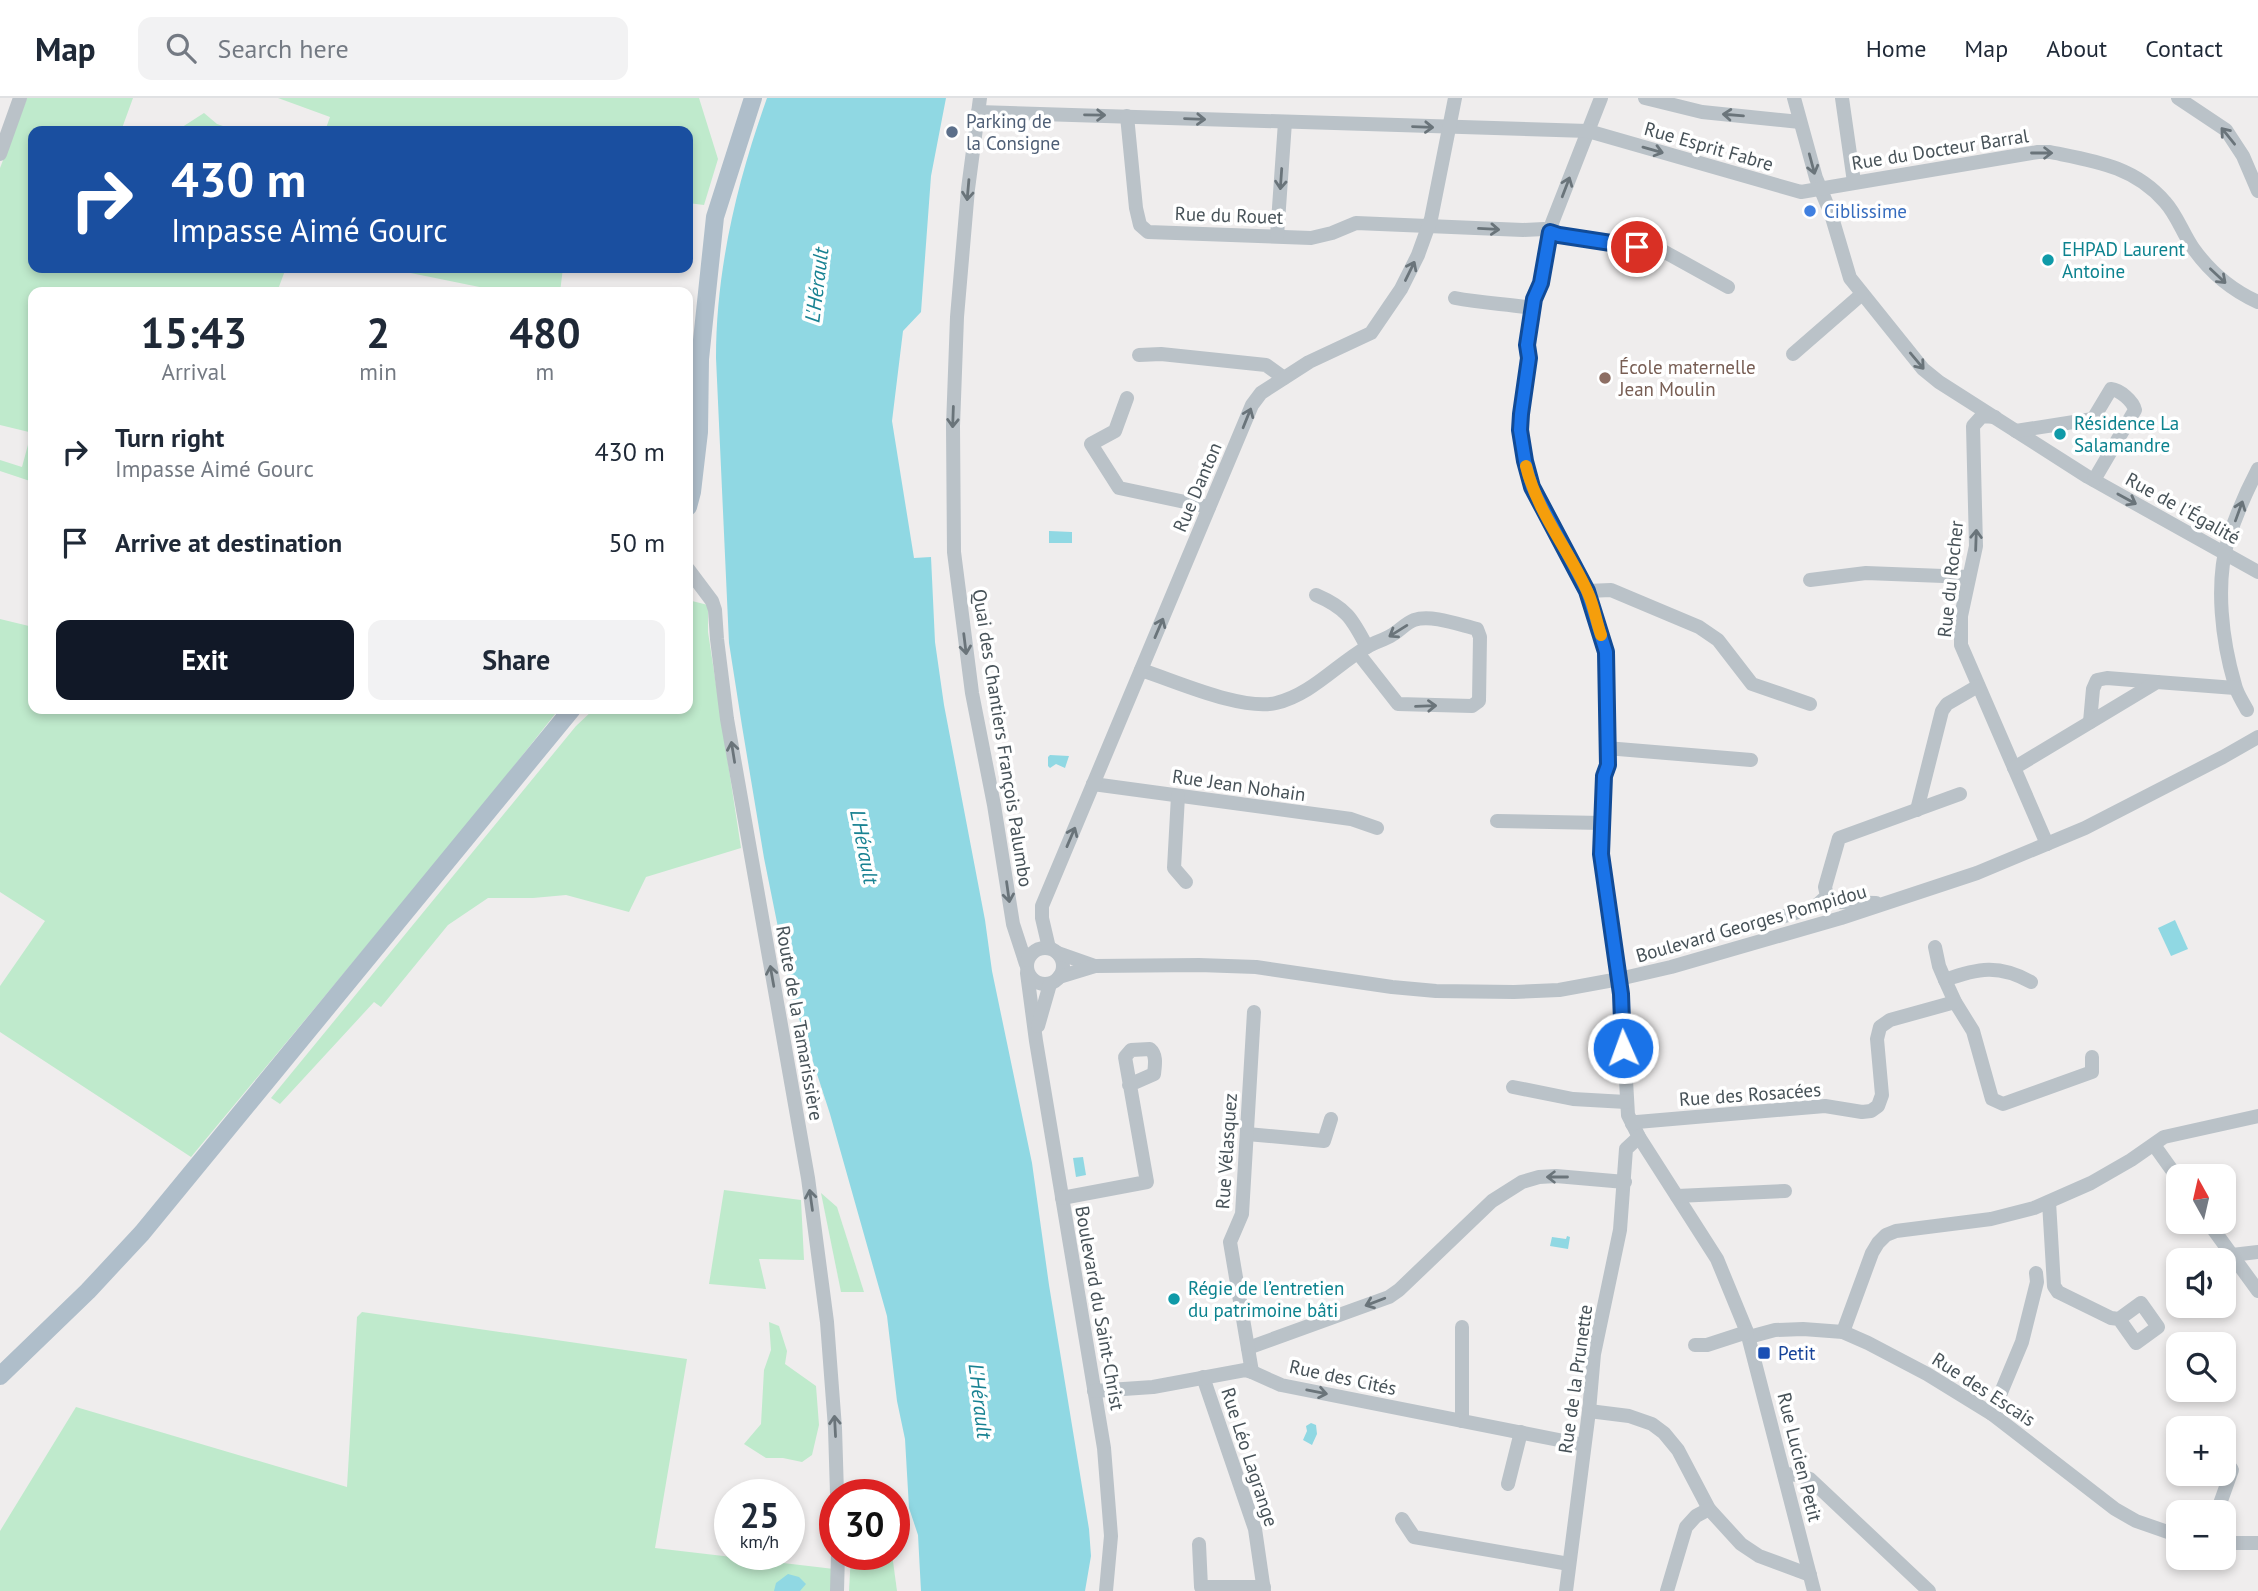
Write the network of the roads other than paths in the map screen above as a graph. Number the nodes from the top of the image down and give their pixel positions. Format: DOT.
graph roads {
  1 [pos="20,98"];
  2 [pos="753,98"];
  3 [pos="1455,98"];
  4 [pos="1601,98"];
  5 [pos="1644,98"];
  6 [pos="1794,98"];
  7 [pos="1842,98"];
  8 [pos="2178,98"];
  9 [pos="979,105"];
  10 [pos="1127,116"];
  11 [pos="1285,122"];
  12 [pos="1800,122"];
  13 [pos="1449,128"];
  14 [pos="1588,131"];
  15 [pos="0,154"];
  16 [pos="1854,181"];
  17 [pos="1820,189"];
  18 [pos="2258,191"];
  19 [pos="1428,227"];
  20 [pos="1550,232"];
  21 [pos="1277,236"];
  22 [pos="1728,287"];
  23 [pos="1862,294"];
  24 [pos="1455,298"];
  25 [pos="2258,302"];
  26 [pos="1533,308"];
  27 [pos="1793,354"];
  28 [pos="1139,355"];
  29 [pos="1284,377"];
  30 [pos="1958,394"];
  31 [pos="1128,398"];
  32 [pos="1994,417"];
  33 [pos="1973,426"];
  34 [pos="2016,431"];
  35 [pos="2258,470"];
  36 [pos="2094,480"];
  37 [pos="693,483"];
  38 [pos="1209,507"];
  39 [pos="2226,554"];
  40 [pos="2258,572"];
  41 [pos="693,576"];
  42 [pos="1969,578"];
  43 [pos="1810,580"];
  44 [pos="1587,591"];
  45 [pos="1316,595"];
  46 [pos="1362,650"];
  47 [pos="1141,670"];
  48 [pos="2157,682"];
  49 [pos="1978,686"];
  50 [pos="2235,688"];
  51 [pos="1810,704"];
  52 [pos="2247,710"];
  53 [pos="568,714"];
  54 [pos="2090,722"];
  55 [pos="2256,744"];
  56 [pos="1606,748"];
  57 [pos="1751,760"];
  58 [pos="2014,768"];
  59 [pos="1093,784"];
  60 [pos="1960,794"];
  61 [pos="1178,796"];
  62 [pos="1917,810"];
  63 [pos="1497,821"];
  64 [pos="1602,823"];
  65 [pos="1377,828"];
  66 [pos="2047,844"];
  67 [pos="1186,882"];
  68 [pos="1827,896"];
  69 [pos="1888,904"];
  70 [pos="1771,920"];
  71 [pos="1935,947"];
  72 [pos="1054,951"];
  73 [pos="1095,966"];
  74 [pos="1027,969"];
  75 [pos="1619,979"];
  76 [pos="1945,980"];
  77 [pos="1054,981"];
  78 [pos="2031,982"];
  79 [pos="1955,1002"];
  80 [pos="1254,1012"];
  81 [pos="1036,1034"];
  82 [pos="2092,1057"];
  83 [pos="1129,1085"];
  84 [pos="1513,1087"];
  85 [pos="1626,1102"];
  86 [pos="2258,1116"];
  87 [pos="1331,1119"];
  88 [pos="1635,1131"];
  89 [pos="1247,1134"];
  90 [pos="2154,1145"];
  91 [pos="2168,1164"];
  92 [pos="1625,1182"];
  93 [pos="1785,1191"];
  94 [pos="1677,1196"];
  95 [pos="1062,1198"];
  96 [pos="2049,1202"];
  97 [pos="2258,1252"];
  98 [pos="2236,1255"];
  99 [pos="2236,1261"];
  100 [pos="2036,1273"];
  101 [pos="2258,1291"];
  102 [pos="2119,1319"];
  103 [pos="1462,1326"];
  104 [pos="1843,1332"];
  105 [pos="1748,1335"];
  106 [pos="1695,1345"];
  107 [pos="1248,1348"];
  108 [pos="1252,1372"];
  109 [pos="0,1375"];
  110 [pos="1203,1377"];
  111 [pos="1094,1391"];
  112 [pos="1589,1410"];
  113 [pos="1992,1414"];
  114 [pos="1462,1421"];
  115 [pos="1521,1432"];
  116 [pos="1584,1445"];
  117 [pos="1784,1474"];
  118 [pos="837,1479"];
  119 [pos="1508,1484"];
  120 [pos="1709,1509"];
  121 [pos="1402,1519"];
  122 [pos="2166,1531"];
  123 [pos="2236,1543"];
  124 [pos="2258,1543"];
  125 [pos="1199,1544"];
  126 [pos="1569,1564"];
  127 [pos="838,1570"];
  128 [pos="1810,1575"];
  129 [pos="1264,1589"];
  130 [pos="837,1591"];
  131 [pos="1106,1591"];
  132 [pos="1566,1591"];
  133 [pos="1667,1591"];
  134 [pos="1814,1591"];
  135 [pos="1929,1591"];
  1 -- 15 [label="street"];
  2 -- 37 [label="main road"];
  3 -- 13 [label="street, Rue Danton"];
  4 -- 14 [label="street, Rue Lucien Petit"];
  12 -- 5 [label="street, one-way"];
  6 -- 12 [label="street, Rue de l'Égalité"];
  7 -- 16 [label="street"];
  18 -- 8 [label="street, one-way"];
  9 -- 10 [label="street, Rue Esprit Fabre, one-way"];
  9 -- 74 [label="street, Quai des Chantiers François Palumbo, one-way"];
  10 -- 11 [label="street, Rue Esprit Fabre, one-way"];
  10 -- 21 [label="street, Rue du Rouet"];
  11 -- 13 [label="street, Rue Esprit Fabre, one-way"];
  11 -- 21 [label="street, one-way"];
  12 -- 17 [label="street, Rue de l'Égalité, one-way"];
  13 -- 14 [label="street, Rue Esprit Fabre"];
  13 -- 19 [label="street, Rue Danton"];
  14 -- 17 [label="street, Rue Esprit Fabre, one-way"];
  20 -- 14 [label="street, Rue Lucien Petit, one-way"];
  16 -- 17 [label="street, Rue du Docteur Barral"];
  16 -- 25 [label="street, Rue du Docteur Barral, one-way"];
  17 -- 23 [label="street, Rue de l'Égalité"];
  19 -- 20 [label="street, Rue du Rouet, one-way"];
  19 -- 21 [label="street, Rue du Rouet"];
  29 -- 19 [label="street, Rue Danton, one-way"];
  20 -- 22 [label="street, Rue du Rouet"];
  20 -- 26 [label="street, Rue Lucien Petit"];
  23 -- 27 [label="street"];
  23 -- 30 [label="street, Rue de l'Égalité, one-way"];
  24 -- 26 [label="street"];
  26 -- 44 [label="street, Rue Lucien Petit"];
  28 -- 29 [label="street"];
  38 -- 29 [label="street, Rue Danton, one-way"];
  30 -- 32 [label="street, Rue de l'Égalité"];
  30 -- 33 [label="street, Rue du Rocher"];
  31 -- 38 [label="street"];
  32 -- 33 [label="street"];
  32 -- 34 [label="street, Rue de l'Égalité"];
  42 -- 33 [label="street, Rue du Rocher, one-way"];
  34 -- 36 [label="street, Rue de l'Égalité"];
  34 -- 36 [label="street"];
  39 -- 35 [label="street, one-way"];
  36 -- 39 [label="street, Rue de l'Égalité, one-way"];
  47 -- 38 [label="street, Rue Danton, one-way"];
  39 -- 40 [label="street, Rue de l'Égalité"];
  39 -- 50 [label="street"];
  118 -- 41 [label="street, Route de la Tamarissière, one-way"];
  42 -- 43 [label="street"];
  42 -- 49 [label="street, Rue du Rocher"];
  44 -- 51 [label="street"];
  44 -- 56 [label="street, Rue Lucien Petit"];
  45 -- 46 [label="street"];
  46 -- 46 [label="street, one-way"];
  46 -- 47 [label="street"];
  47 -- 59 [label="street, Rue Danton"];
  48 -- 50 [label="street"];
  48 -- 54 [label="street"];
  48 -- 54 [label="street"];
  49 -- 58 [label="street, Rue du Rocher"];
  49 -- 62 [label="street"];
  50 -- 52 [label="street"];
  53 -- 109 [label="main road"];
  54 -- 58 [label="street"];
  55 -- 66 [label="street, Boulevard Georges Pompidou"];
  56 -- 57 [label="street"];
  56 -- 64 [label="street, Rue Lucien Petit"];
  58 -- 66 [label="street, Rue du Rocher"];
  59 -- 61 [label="street, Rue Jean Nohain"];
  72 -- 59 [label="street, Rue Danton, one-way"];
  60 -- 62 [label="street"];
  61 -- 65 [label="street, Rue Jean Nohain"];
  61 -- 67 [label="street"];
  62 -- 68 [label="street"];
  63 -- 64 [label="street"];
  64 -- 75 [label="street, Rue Lucien Petit"];
  66 -- 69 [label="street, Boulevard Georges Pompidou"];
  68 -- 69 [label="street"];
  68 -- 70 [label="street"];
  69 -- 75 [label="street, Boulevard Georges Pompidou"];
  71 -- 76 [label="street"];
  72 -- 73 [label="street, Boulevard Georges Pompidou"];
  72 -- 74 [label="street"];
  72 -- 77 [label="street"];
  73 -- 75 [label="street, Boulevard Georges Pompidou"];
  73 -- 77 [label="street, Boulevard Georges Pompidou"];
  74 -- 77 [label="street"];
  74 -- 81 [label="street, Boulevard du Saint-Christ"];
  75 -- 85 [label="street, Rue Lucien Petit"];
  76 -- 78 [label="street"];
  76 -- 79 [label="street"];
  77 -- 81 [label="street, Boulevard du Saint-Christ"];
  79 -- 82 [label="street"];
  79 -- 88 [label="street, Rue des Rosacées"];
  80 -- 89 [label="street, Rue Vélasquez"];
  81 -- 95 [label="street, Boulevard du Saint-Christ"];
  83 -- 95 [label="street"];
  84 -- 85 [label="street"];
  85 -- 88 [label="street, Rue Lucien Petit"];
  86 -- 90 [label="street"];
  87 -- 89 [label="street"];
  88 -- 92 [label="street, Rue de la Prunette"];
  88 -- 94 [label="street, Rue Lucien Petit"];
  89 -- 107 [label="street, Rue Vélasquez"];
  90 -- 91 [label="street"];
  90 -- 96 [label="street"];
  92 -- 107 [label="street, one-way"];
  92 -- 112 [label="street, Rue de la Prunette"];
  93 -- 94 [label="street"];
  94 -- 105 [label="street, Rue Lucien Petit"];
  95 -- 111 [label="street, Boulevard du Saint-Christ"];
  96 -- 102 [label="street"];
  96 -- 104 [label="street"];
  97 -- 98 [label="street"];
  99 -- 101 [label="street"];
  100 -- 113 [label="street"];
  103 -- 114 [label="street"];
  104 -- 105 [label="street, Rue des Escais"];
  104 -- 113 [label="street, Rue des Escais"];
  105 -- 106 [label="street"];
  105 -- 117 [label="street, Rue Lucien Petit"];
  107 -- 108 [label="street, Rue Vélasquez"];
  108 -- 110 [label="street, Rue des Cités"];
  108 -- 114 [label="street, Rue des Cités, one-way"];
  110 -- 111 [label="street, Rue des Cités"];
  110 -- 129 [label="street, Rue Léo Lagrange"];
  111 -- 131 [label="street, Boulevard du Saint-Christ"];
  112 -- 116 [label="street, Rue de la Prunette"];
  112 -- 120 [label="street"];
  113 -- 122 [label="street, Rue des Escais"];
  114 -- 115 [label="street, Rue des Cités"];
  115 -- 116 [label="street, Rue des Cités"];
  115 -- 119 [label="street"];
  116 -- 126 [label="street, Rue de la Prunette"];
  117 -- 128 [label="street, Rue Lucien Petit"];
  117 -- 135 [label="street"];
  120 -- 128 [label="street"];
  120 -- 133 [label="street"];
  121 -- 126 [label="street"];
  123 -- 124 [label="street"];
  125 -- 129 [label="street"];
  126 -- 132 [label="street, Rue de la Prunette"];
  127 -- 130 [label="street"];
  128 -- 134 [label="street, Rue Lucien Petit"];
}
